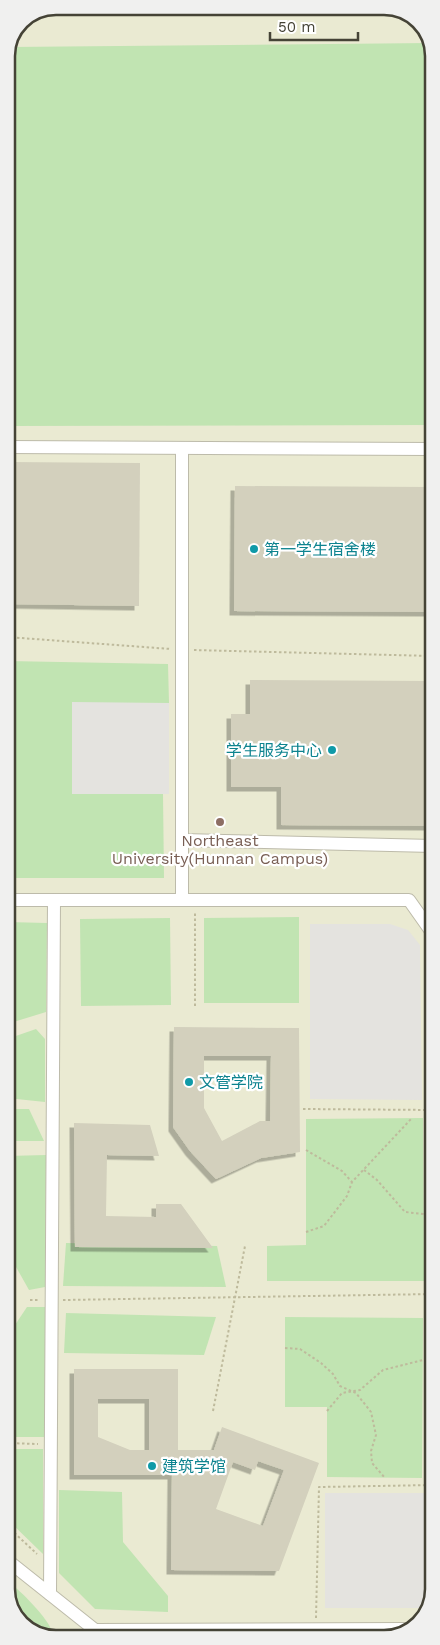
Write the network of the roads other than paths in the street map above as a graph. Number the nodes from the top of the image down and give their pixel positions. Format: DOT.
graph roads {
  1 [pos="15,447"];
  2 [pos="182,448"];
  3 [pos="425,449"];
  4 [pos="182,840"];
  5 [pos="425,846"];
  6 [pos="15,900"];
  7 [pos="54,900"];
  8 [pos="189,900"];
  9 [pos="425,923"];
  10 [pos="15,1566"];
  11 [pos="50,1594"];
  12 [pos="392,1629"];
  13 [pos="95,1630"];
  14 [pos="95,1630"];
  1 -- 2 [label="lane"];
  2 -- 3 [label="lane"];
  2 -- 4 [label="lane"];
  4 -- 5 [label="lane"];
  4 -- 8 [label="lane"];
  6 -- 7 [label="lane"];
  7 -- 8 [label="lane"];
  7 -- 11 [label="lane"];
  8 -- 9 [label="lane"];
  10 -- 11 [label="lane"];
  11 -- 13 [label="lane"];
  12 -- 14 [label="lane"];
}
